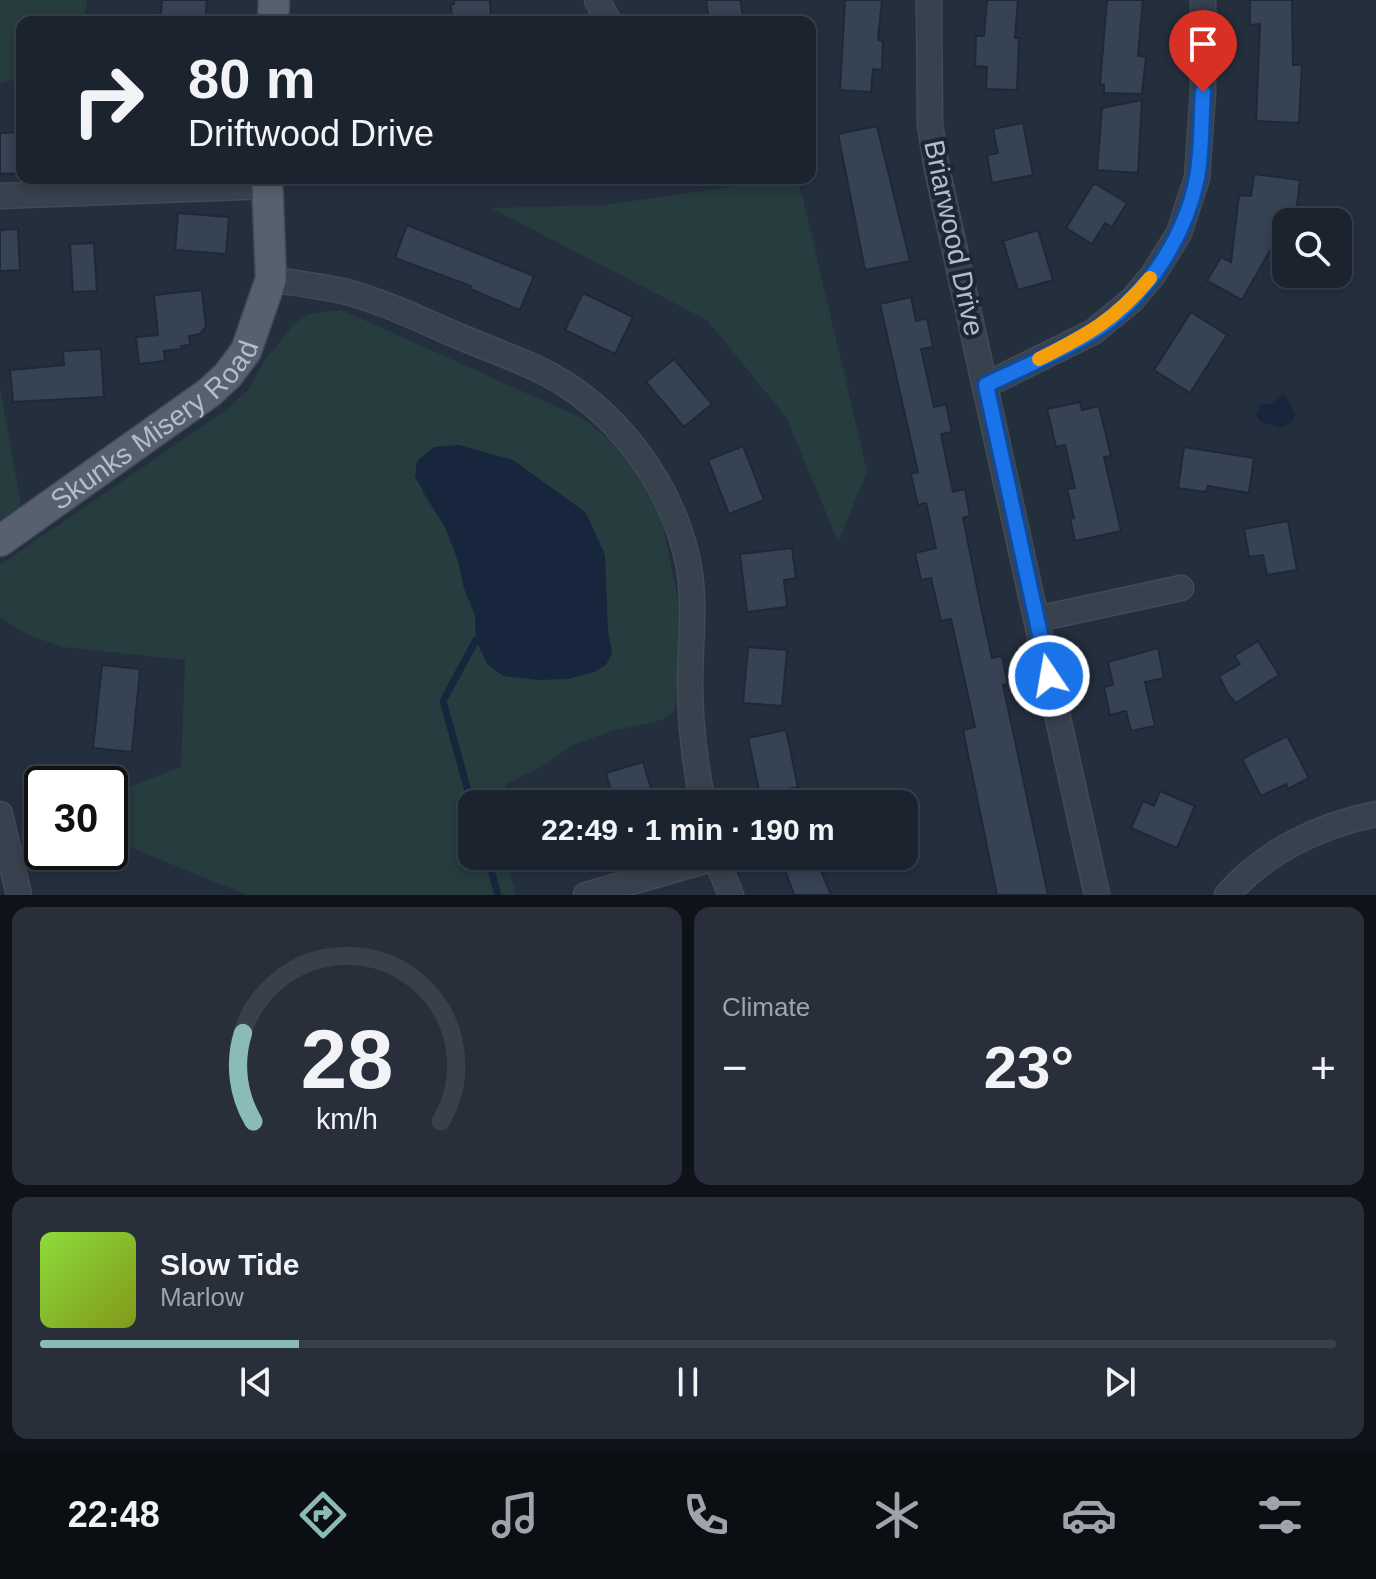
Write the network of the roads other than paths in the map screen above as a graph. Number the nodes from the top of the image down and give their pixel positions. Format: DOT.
graph roads {
  1 [pos="929,0"];
  2 [pos="1203,0"];
  3 [pos="229,184"];
  4 [pos="267,184"];
  5 [pos="0,196"];
  6 [pos="271,279"];
  7 [pos="986,385"];
  8 [pos="0,541"];
  9 [pos="1181,588"];
  10 [pos="1037,619"];
  11 [pos="700,790"];
  12 [pos="0,814"];
  13 [pos="1376,814"];
  14 [pos="671,870"];
  15 [pos="720,870"];
  16 [pos="19,895"];
  17 [pos="586,895"];
  18 [pos="731,895"];
  19 [pos="1097,895"];
  20 [pos="1227,895"];
  1 -- 7 [label="street, Briarwood Drive"];
  2 -- 7 [label="street"];
  3 -- 5 [label="street"];
  4 -- 6 [label="main road"];
  6 -- 8 [label="main road, Skunks Misery Road"];
  6 -- 11 [label="street"];
  7 -- 10 [label="street, Briarwood Drive"];
  9 -- 10 [label="street"];
  10 -- 19 [label="street, Briarwood Drive"];
  12 -- 16 [label="street"];
  13 -- 20 [label="street"];
  14 -- 17 [label="street"];
  15 -- 18 [label="street"];
}
